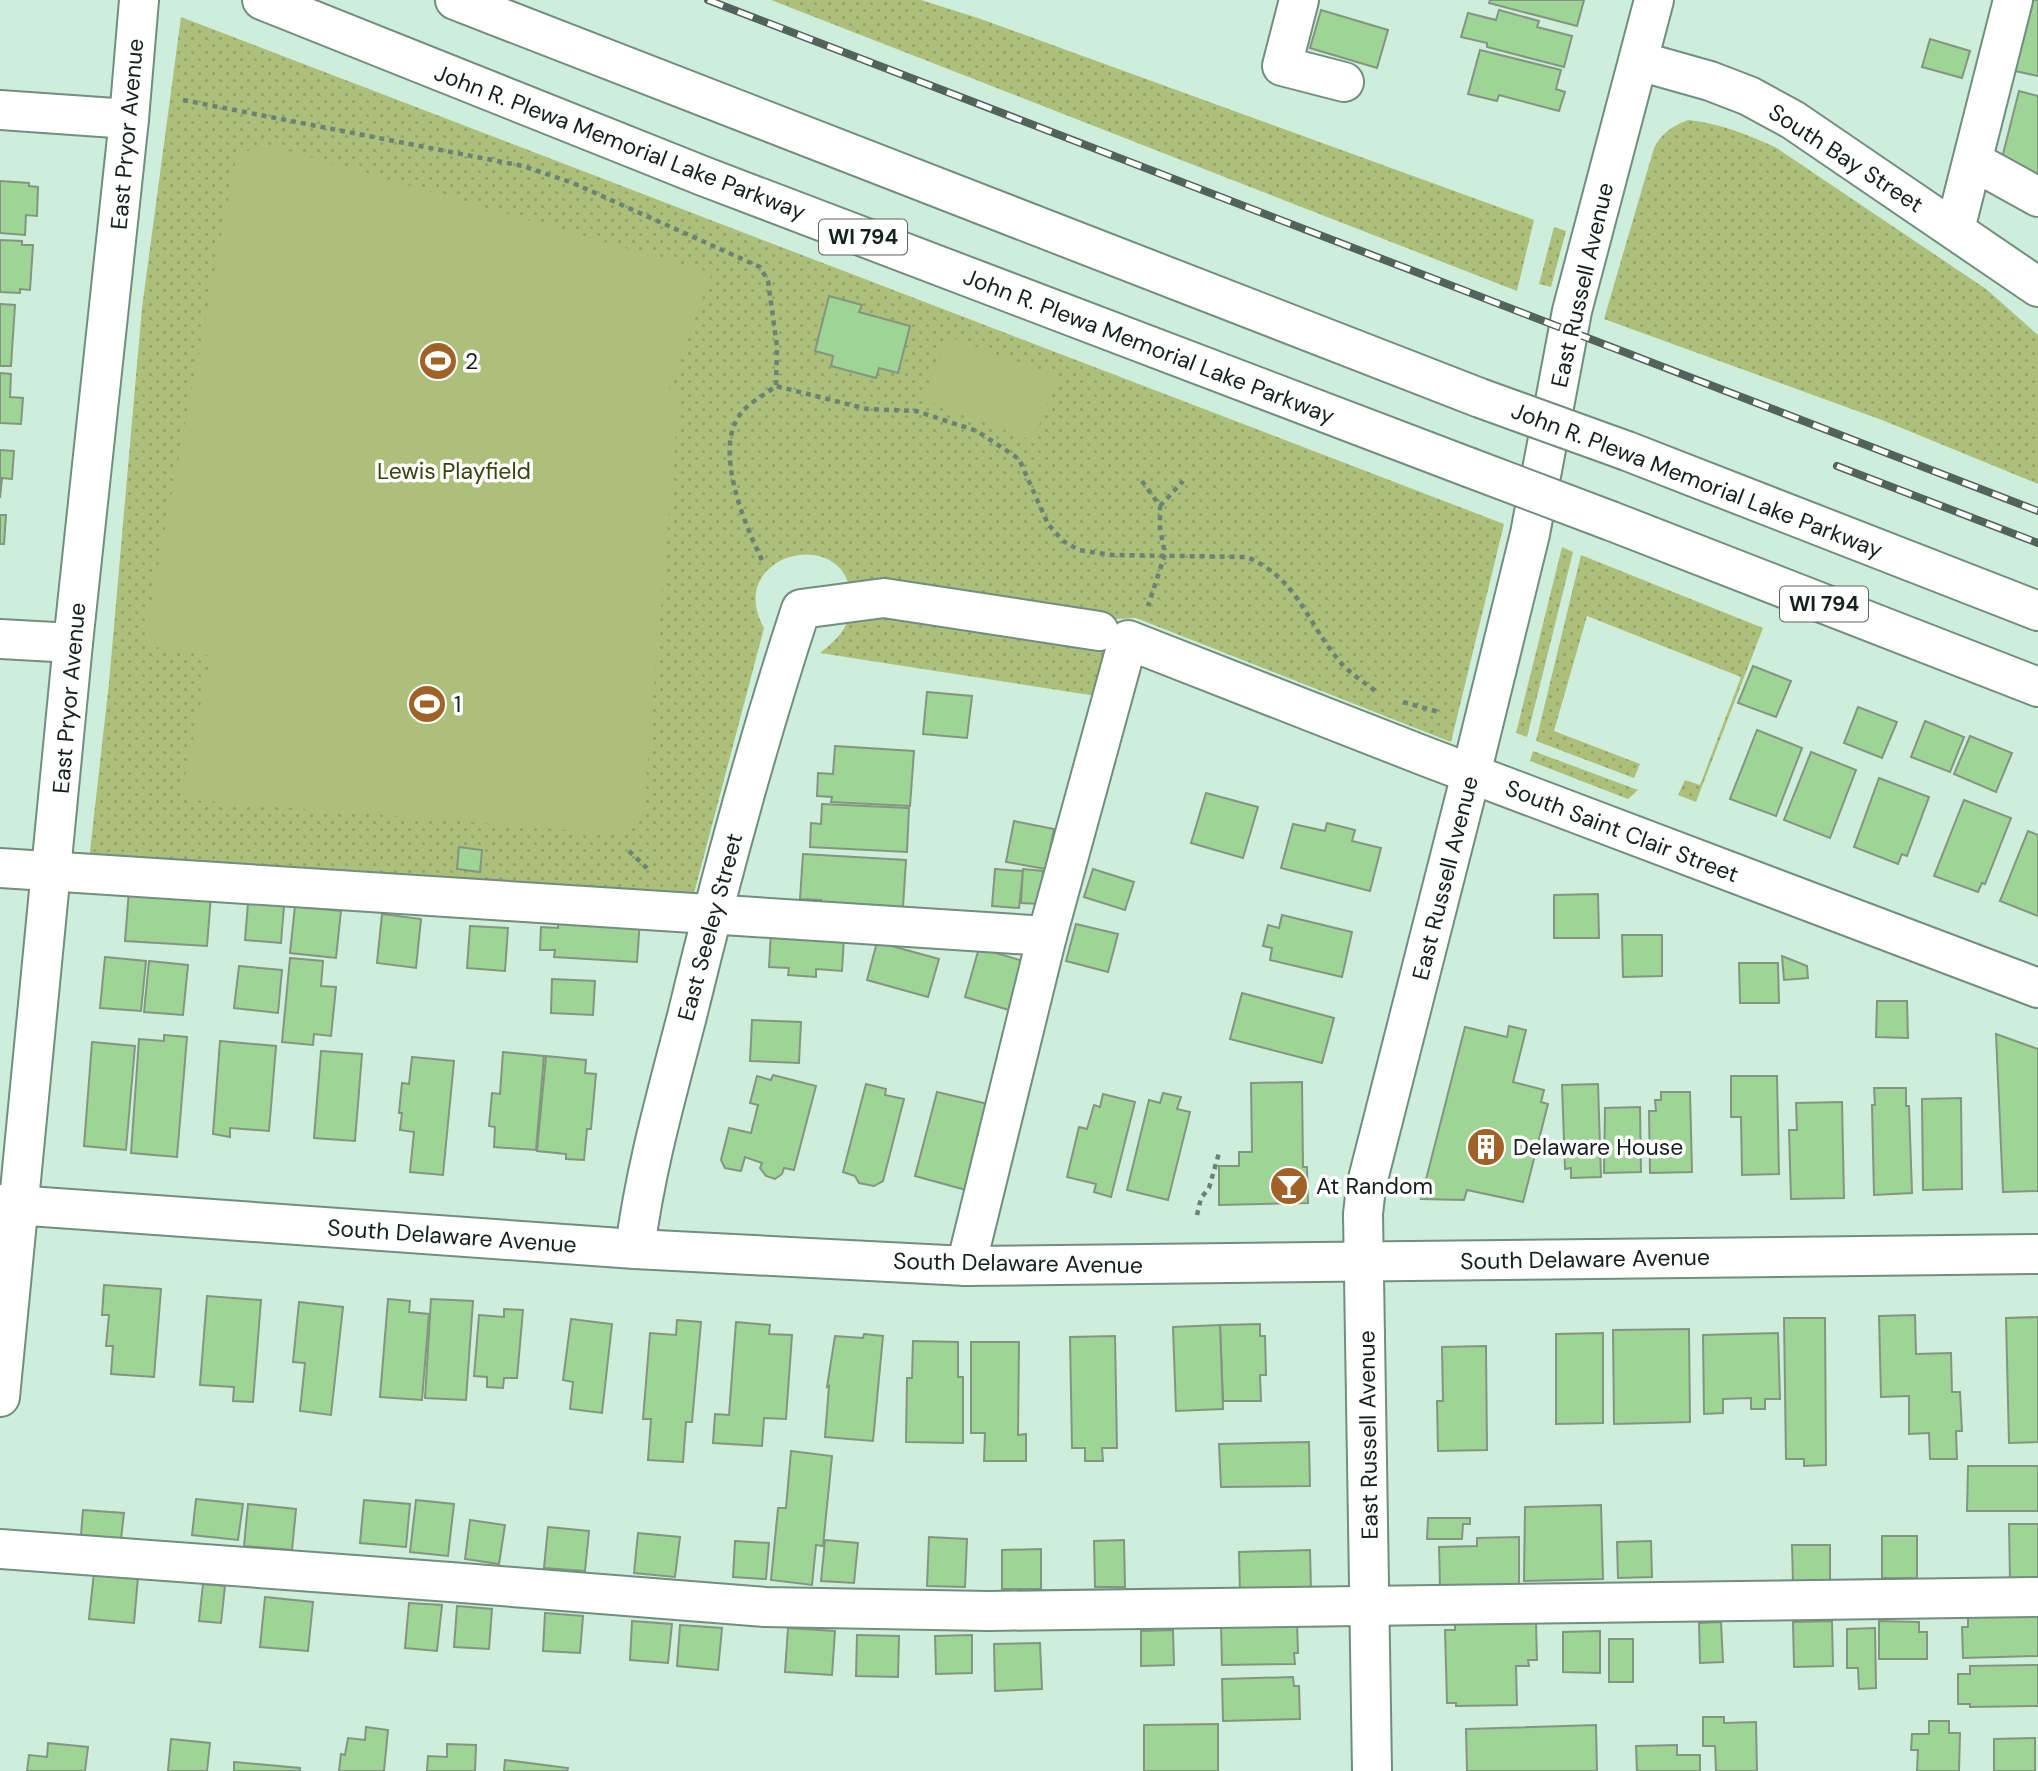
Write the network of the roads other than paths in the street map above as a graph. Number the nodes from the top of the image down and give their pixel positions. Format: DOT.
graph roads {
  1 [pos="139,0"];
  2 [pos="262,0"];
  3 [pos="455,0"];
  4 [pos="1299,0"];
  5 [pos="1654,0"];
  6 [pos="2013,0"];
  7 [pos="1639,61"];
  8 [pos="1344,82"];
  9 [pos="0,110"];
  10 [pos="129,119"];
  11 [pos="1973,161"];
  12 [pos="2038,197"];
  13 [pos="1955,229"];
  14 [pos="2038,287"];
  15 [pos="801,609"];
  16 [pos="2038,611"];
  17 [pos="1114,636"];
  18 [pos="0,639"];
  19 [pos="73,643"];
  20 [pos="2038,687"];
  21 [pos="1471,774"];
  22 [pos="0,868"];
  23 [pos="52,872"];
  24 [pos="712,914"];
  25 [pos="1047,936"];
  26 [pos="2038,988"];
  27 [pos="9,1205"];
  28 [pos="635,1249"];
  29 [pos="2038,1254"];
  30 [pos="1365,1262"];
  31 [pos="966,1266"];
  32 [pos="0,1396"];
  33 [pos="0,1549"];
  34 [pos="2038,1597"];
  35 [pos="1370,1606"];
  36 [pos="1372,1771"];
  1 -- 10 [label="main road, East Pryor Avenue"];
  2 -- 20 [label="main road, John R. Plewa Memorial Lake Parkway / WI 794, bridge"];
  3 -- 16 [label="main road, John R. Plewa Memorial Lake Parkway, bridge"];
  4 -- 8 [label="main road"];
  5 -- 7 [label="main road, East Russell Avenue"];
  6 -- 11 [label="main road"];
  7 -- 13 [label="main road, South Bay Street"];
  7 -- 21 [label="main road, East Russell Avenue"];
  9 -- 10 [label="main road"];
  10 -- 19 [label="main road, East Pryor Avenue"];
  11 -- 12 [label="main road"];
  11 -- 13 [label="main road"];
  13 -- 14 [label="main road, South Bay Street"];
  15 -- 17 [label="main road, South Saint Clair Street"];
  15 -- 24 [label="main road, East Seeley Street"];
  17 -- 21 [label="main road, South Saint Clair Street"];
  17 -- 25 [label="main road"];
  18 -- 19 [label="main road"];
  19 -- 23 [label="main road, East Pryor Avenue"];
  21 -- 26 [label="main road, South Saint Clair Street"];
  21 -- 30 [label="main road, East Russell Avenue"];
  22 -- 23 [label="main road"];
  23 -- 24 [label="main road"];
  23 -- 27 [label="main road, East Pryor Avenue"];
  24 -- 25 [label="main road"];
  24 -- 28 [label="main road, East Seeley Street"];
  25 -- 31 [label="main road"];
  27 -- 28 [label="main road, South Delaware Avenue"];
  27 -- 32 [label="main road, East Pryor Avenue"];
  28 -- 31 [label="main road, South Delaware Avenue"];
  29 -- 30 [label="main road, South Delaware Avenue"];
  30 -- 31 [label="main road, South Delaware Avenue"];
  30 -- 35 [label="main road, East Russell Avenue"];
  33 -- 35 [label="main road"];
  34 -- 35 [label="main road"];
  35 -- 36 [label="main road, East Russell Avenue"];
}
